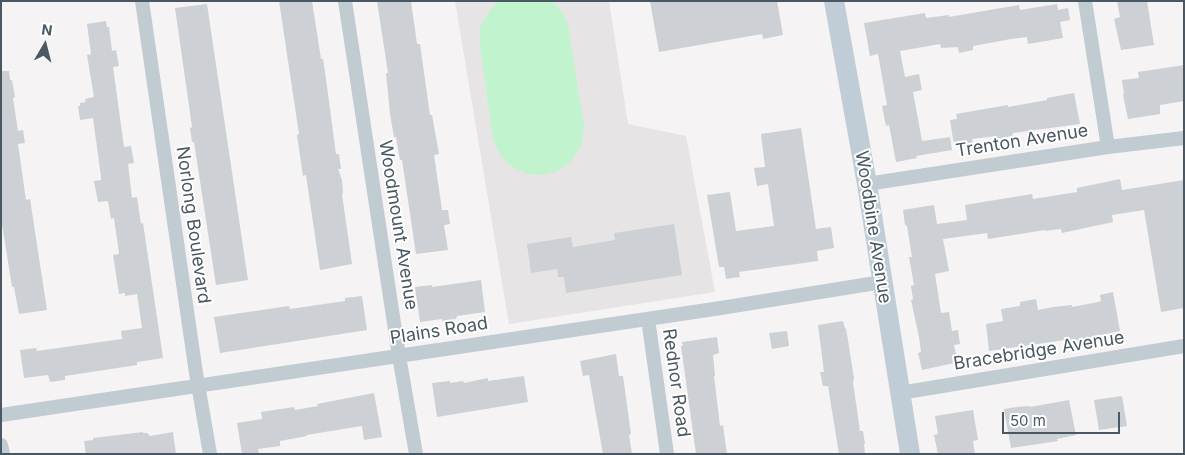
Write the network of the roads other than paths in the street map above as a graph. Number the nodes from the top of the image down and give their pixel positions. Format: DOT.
graph roads {
  1 [pos="142,1"];
  2 [pos="345,1"];
  3 [pos="834,1"];
  4 [pos="1085,1"];
  5 [pos="1184,138"];
  6 [pos="1108,147"];
  7 [pos="866,184"];
  8 [pos="882,282"];
  9 [pos="648,318"];
  10 [pos="1184,346"];
  11 [pos="399,356"];
  12 [pos="198,386"];
  13 [pos="900,393"];
  14 [pos="1,414"];
  15 [pos="1,445"];
  16 [pos="3,454"];
  17 [pos="210,454"];
  18 [pos="416,454"];
  19 [pos="667,454"];
  20 [pos="910,454"];
  1 -- 12 [label="street, Norlong Boulevard"];
  2 -- 11 [label="street, Woodmount Avenue"];
  3 -- 7 [label="main road, Woodbine Avenue"];
  4 -- 6 [label="street"];
  5 -- 6 [label="street, Trenton Avenue"];
  6 -- 7 [label="street, Trenton Avenue"];
  7 -- 8 [label="main road, Woodbine Avenue"];
  8 -- 9 [label="street, Plains Road"];
  8 -- 13 [label="main road, Woodbine Avenue"];
  9 -- 11 [label="street, Plains Road"];
  9 -- 19 [label="street, Rednor Road"];
  10 -- 13 [label="street, Bracebridge Avenue"];
  11 -- 12 [label="street, Plains Road"];
  11 -- 18 [label="street, Woodmount Avenue"];
  12 -- 14 [label="street, Plains Road"];
  12 -- 17 [label="street, Norlong Boulevard"];
  13 -- 20 [label="main road, Woodbine Avenue"];
  15 -- 16 [label="street"];
}
